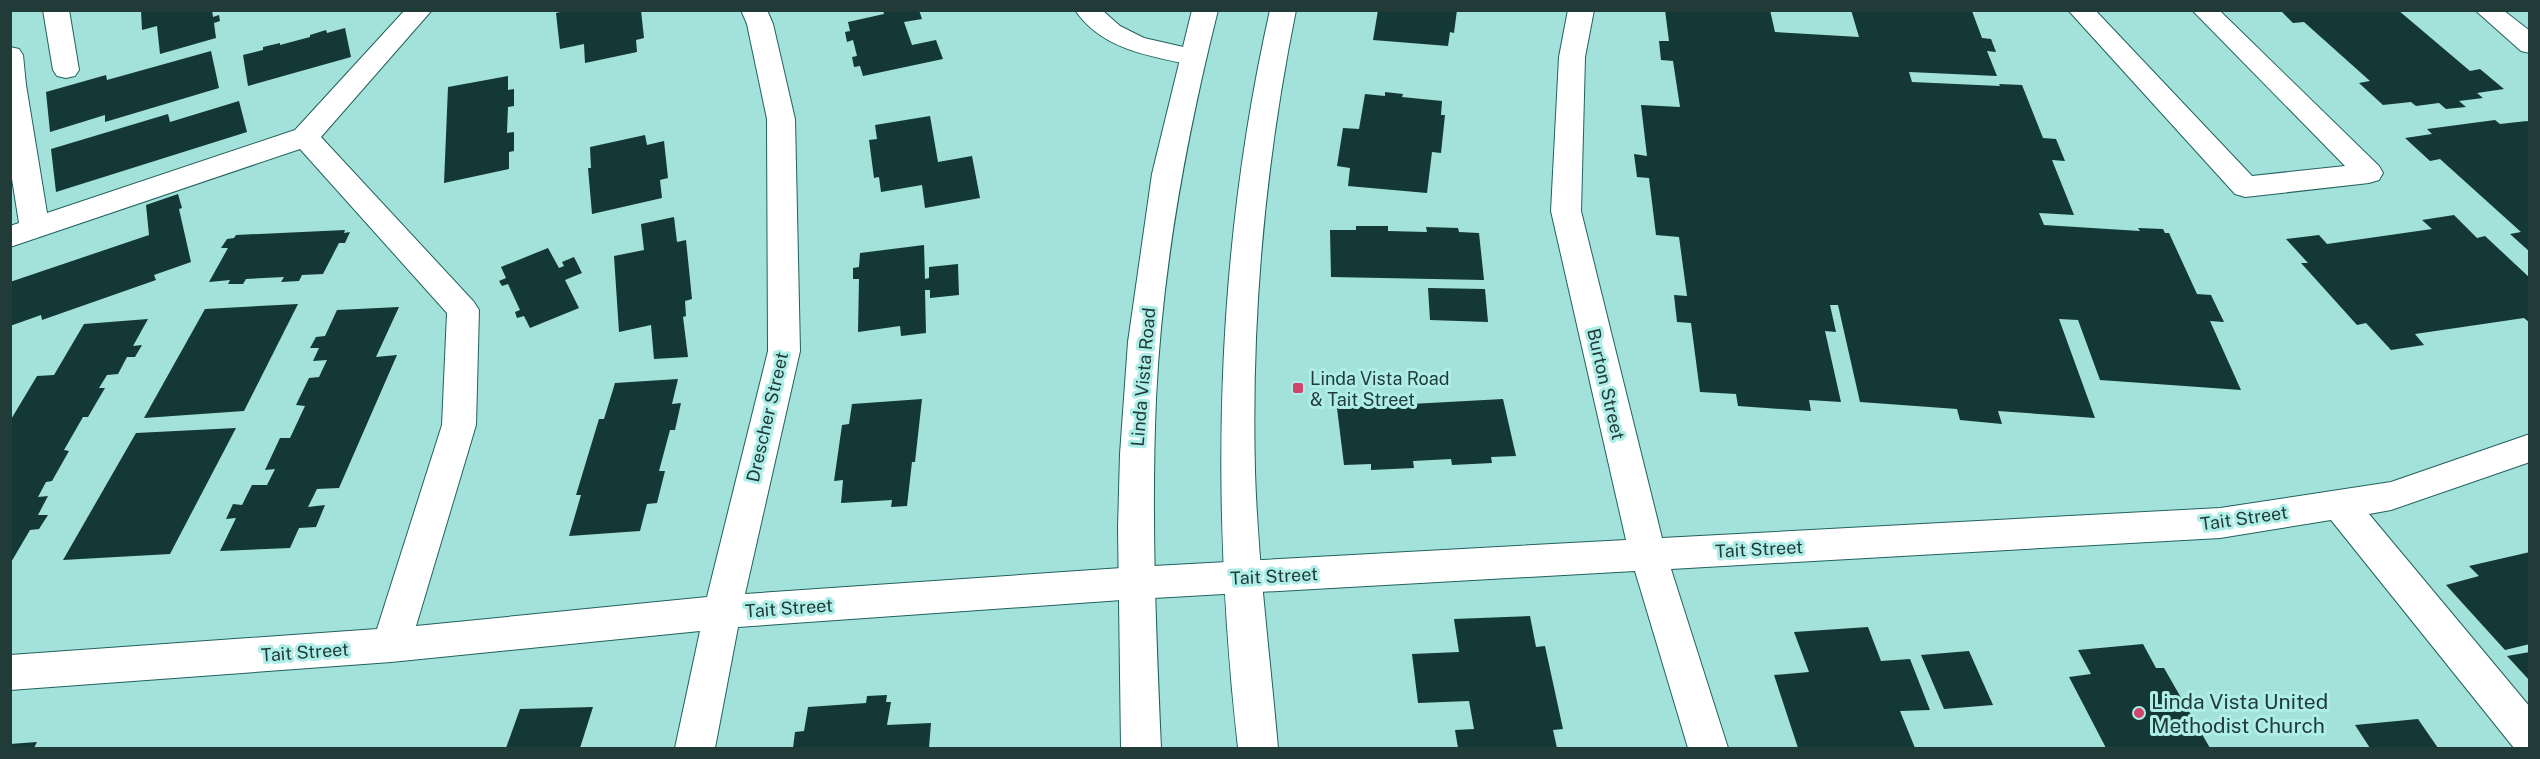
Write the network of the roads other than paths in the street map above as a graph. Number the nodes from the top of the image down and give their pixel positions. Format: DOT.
graph roads {
  1 [pos="56,10"];
  2 [pos="420,10"];
  3 [pos="754,10"];
  4 [pos="1087,10"];
  5 [pos="1204,10"];
  6 [pos="1283,10"];
  7 [pos="1581,10"];
  8 [pos="2080,10"];
  9 [pos="2204,10"];
  10 [pos="2487,10"];
  11 [pos="2529,45"];
  12 [pos="10,55"];
  13 [pos="1192,57"];
  14 [pos="66,70"];
  15 [pos="305,137"];
  16 [pos="23,233"];
  17 [pos="2529,448"];
  18 [pos="2339,504"];
  19 [pos="1648,555"];
  20 [pos="1245,578"];
  21 [pos="1136,583"];
  22 [pos="722,612"];
  23 [pos="391,645"];
  24 [pos="10,673"];
  25 [pos="2529,738"];
  26 [pos="695,748"];
  27 [pos="1141,748"];
  28 [pos="1258,748"];
  29 [pos="1708,748"];
  1 -- 14 [label="street"];
  2 -- 15 [label="street"];
  3 -- 22 [label="street, Drescher Street"];
  4 -- 13 [label="street"];
  5 -- 13 [label="street, Linda Vista Road"];
  6 -- 20 [label="street"];
  7 -- 19 [label="street, Burton Street"];
  8 -- 9 [label="street"];
  10 -- 11 [label="street"];
  12 -- 16 [label="street"];
  13 -- 21 [label="street, Linda Vista Road"];
  15 -- 16 [label="street"];
  15 -- 23 [label="street"];
  17 -- 18 [label="street, Tait Street"];
  18 -- 19 [label="street, Tait Street"];
  18 -- 25 [label="street"];
  19 -- 20 [label="street, Tait Street"];
  19 -- 29 [label="street, Burton Street"];
  20 -- 21 [label="street, Tait Street"];
  20 -- 28 [label="street"];
  21 -- 22 [label="street, Tait Street"];
  21 -- 27 [label="street, Linda Vista Road"];
  22 -- 23 [label="street, Tait Street"];
  22 -- 26 [label="street, Drescher Street"];
  23 -- 24 [label="street, Tait Street"];
}
